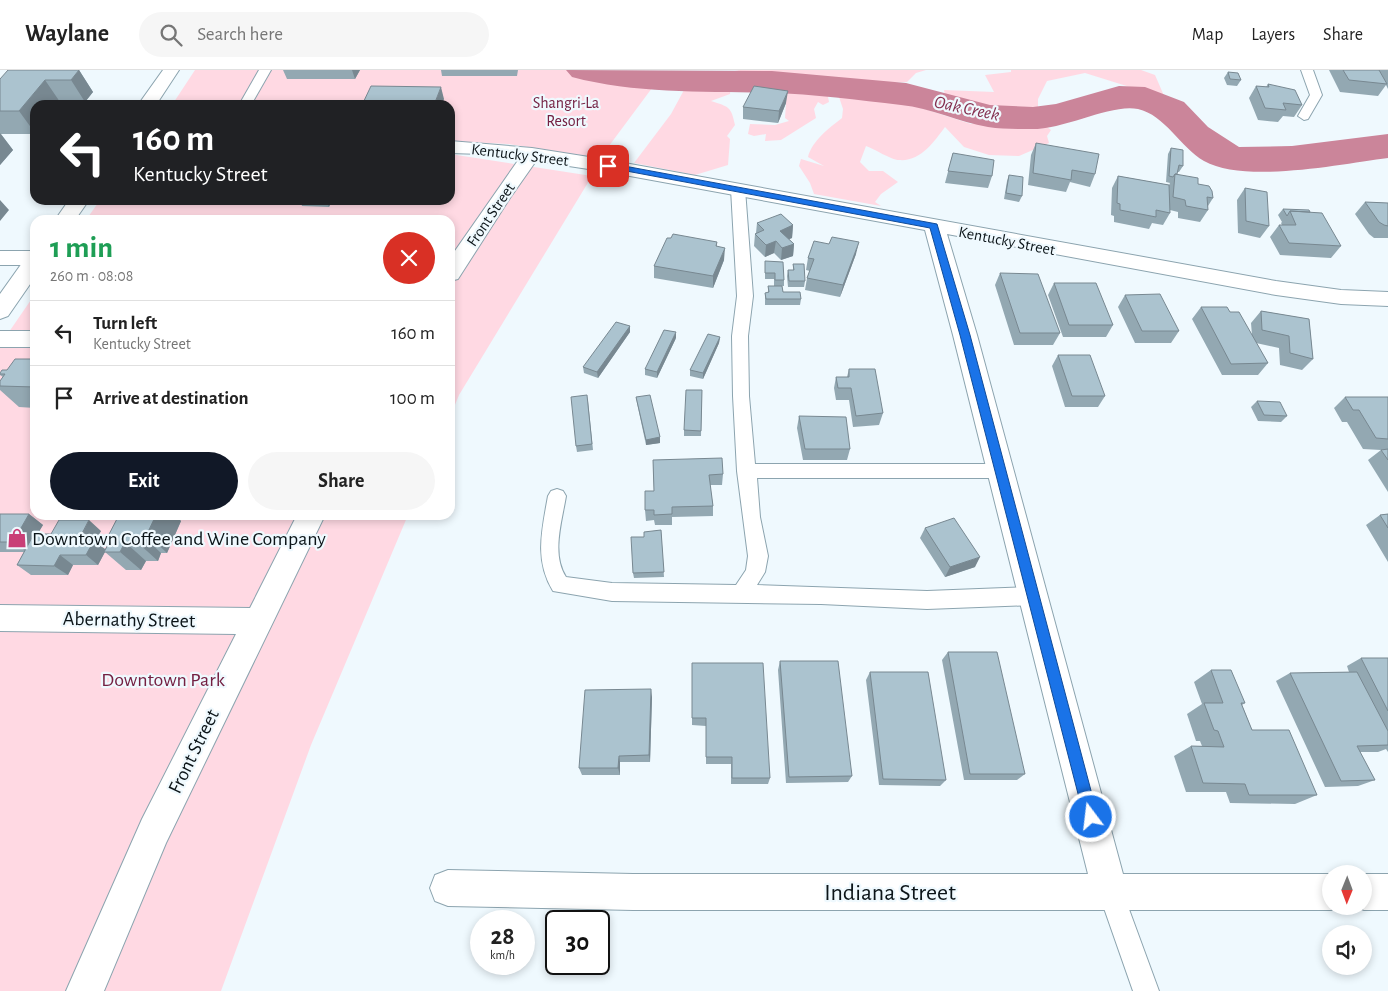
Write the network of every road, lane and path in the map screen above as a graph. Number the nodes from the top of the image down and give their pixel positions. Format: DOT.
graph roads {
  1 [pos="171,70"];
  2 [pos="266,70"];
  3 [pos="1307,70"];
  4 [pos="150,100"];
  5 [pos="248,100"];
  6 [pos="1304,116"];
  7 [pos="455,147"];
  8 [pos="532,154"];
  9 [pos="738,190"];
  10 [pos="934,226"];
  11 [pos="0,258"];
  12 [pos="30,259"];
  13 [pos="30,266"];
  14 [pos="455,266"];
  15 [pos="1381,299"];
  16 [pos="0,311"];
  17 [pos="1388,318"];
  18 [pos="0,339"];
  19 [pos="30,339"];
  20 [pos="746,471"];
  21 [pos="1000,471"];
  22 [pos="556,496"];
  23 [pos="308,520"];
  24 [pos="741,594"];
  25 [pos="1033,596"];
  26 [pos="0,618"];
  27 [pos="257,621"];
  28 [pos="448,888"];
  29 [pos="1110,891"];
  30 [pos="1322,892"];
  31 [pos="1372,892"];
  32 [pos="1388,892"];
  33 [pos="85,991"];
  34 [pos="1146,991"];
  1 -- 4 [label="street"];
  2 -- 5 [label="lane"];
  3 -- 6 [label="lane"];
  7 -- 8 [label="street, Kentucky Street"];
  8 -- 9 [label="street, Kentucky Street"];
  8 -- 14 [label="street, Front Street"];
  9 -- 10 [label="street, Kentucky Street"];
  9 -- 20 [label="lane"];
  10 -- 15 [label="street, Kentucky Street"];
  10 -- 21 [label="street"];
  11 -- 12 [label="street"];
  13 -- 16 [label="street"];
  15 -- 17 [label="street"];
  18 -- 19 [label="street"];
  20 -- 21 [label="lane"];
  20 -- 24 [label="lane"];
  21 -- 25 [label="street"];
  22 -- 24 [label="lane"];
  23 -- 27 [label="street, Front Street"];
  24 -- 25 [label="lane"];
  25 -- 29 [label="street"];
  26 -- 27 [label="street, Abernathy Street"];
  27 -- 33 [label="street, Front Street"];
  28 -- 29 [label="street, Indiana Street"];
  29 -- 30 [label="street, Indiana Street"];
  29 -- 34 [label="lane"];
  31 -- 32 [label="street"];
}
